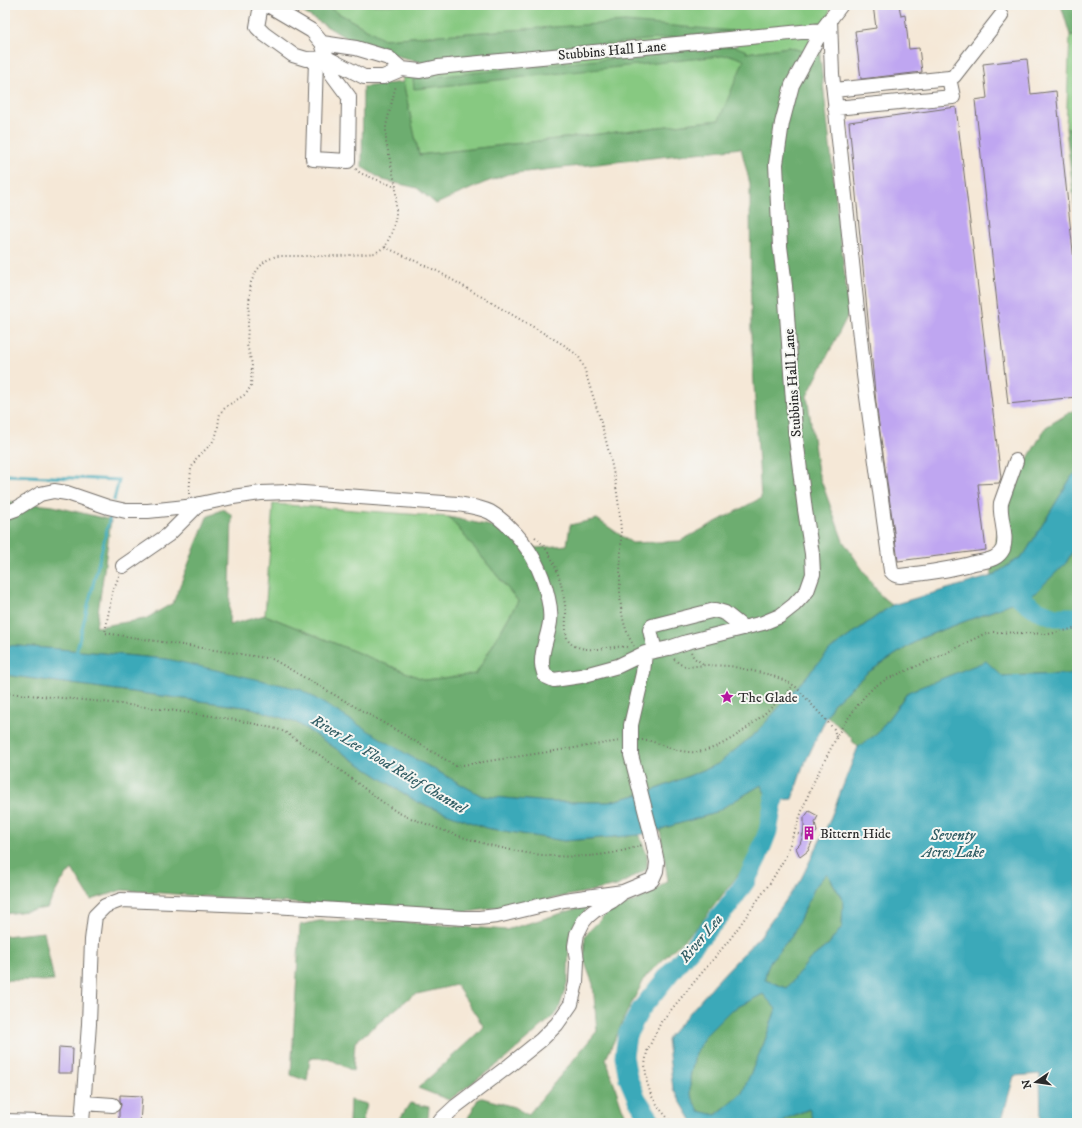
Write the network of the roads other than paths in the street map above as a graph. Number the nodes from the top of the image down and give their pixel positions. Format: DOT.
graph roads {
  1 [pos="261,5"];
  2 [pos="268,5"];
  3 [pos="841,5"];
  4 [pos="1001,16"];
  5 [pos="826,25"];
  6 [pos="322,43"];
  7 [pos="321,59"];
  8 [pos="402,69"];
  9 [pos="949,78"];
  10 [pos="834,90"];
  11 [pos="835,108"];
  12 [pos="1016,461"];
  13 [pos="192,506"];
  14 [pos="5,513"];
  15 [pos="122,566"];
  16 [pos="744,628"];
  17 [pos="650,652"];
  18 [pos="623,892"];
  19 [pos="84,1103"];
  20 [pos="113,1105"];
  21 [pos="5,1121"];
  22 [pos="73,1123"];
  23 [pos="82,1123"];
  24 [pos="439,1123"];
  1 -- 7 [label="lane"];
  2 -- 6 [label="lane"];
  3 -- 5 [label="lane, Stubbins Hall Lane"];
  4 -- 9 [label="lane"];
  5 -- 8 [label="lane, Stubbins Hall Lane"];
  5 -- 10 [label="lane"];
  5 -- 16 [label="lane, Stubbins Hall Lane"];
  6 -- 7 [label="lane"];
  6 -- 8 [label="lane"];
  7 -- 7 [label="lane"];
  7 -- 8 [label="lane"];
  9 -- 10 [label="lane"];
  9 -- 11 [label="lane"];
  10 -- 11 [label="lane"];
  11 -- 12 [label="lane"];
  13 -- 14 [label="lane"];
  13 -- 15 [label="lane"];
  13 -- 17 [label="lane, Stubbins Hall Lane"];
  16 -- 17 [label="lane, Stubbins Hall Lane"];
  16 -- 17 [label="lane"];
  17 -- 18 [label="lane"];
  18 -- 19 [label="lane"];
  18 -- 24 [label="lane"];
  19 -- 20 [label="lane"];
  19 -- 23 [label="lane"];
  21 -- 22 [label="lane"];
}
